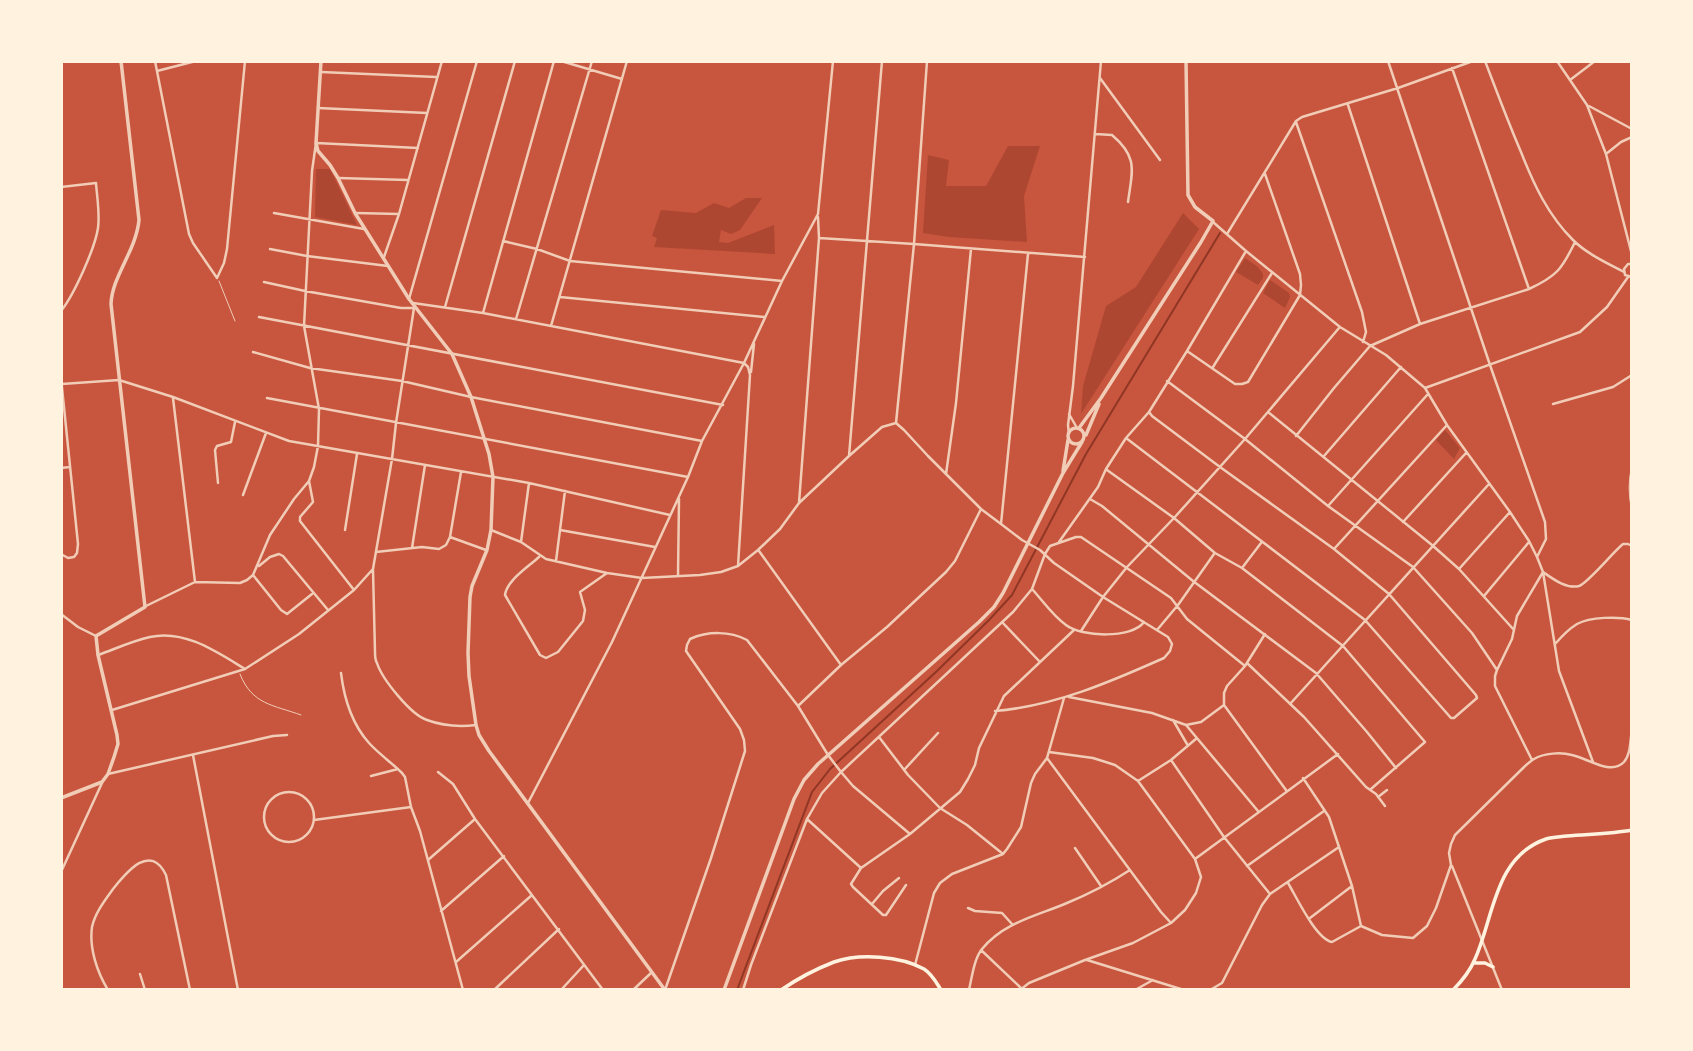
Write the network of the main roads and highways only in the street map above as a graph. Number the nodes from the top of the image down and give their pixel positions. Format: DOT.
graph roads {
  1 [pos="1632,830"];
  2 [pos="1473,964"];
  3 [pos="1493,967"];
  4 [pos="781,990"];
  5 [pos="941,990"];
  6 [pos="1453,990"];
  1 -- 2 [label="main road"];
  2 -- 3 [label="main road"];
  2 -- 6 [label="main road"];
  4 -- 5 [label="main road"];
}
